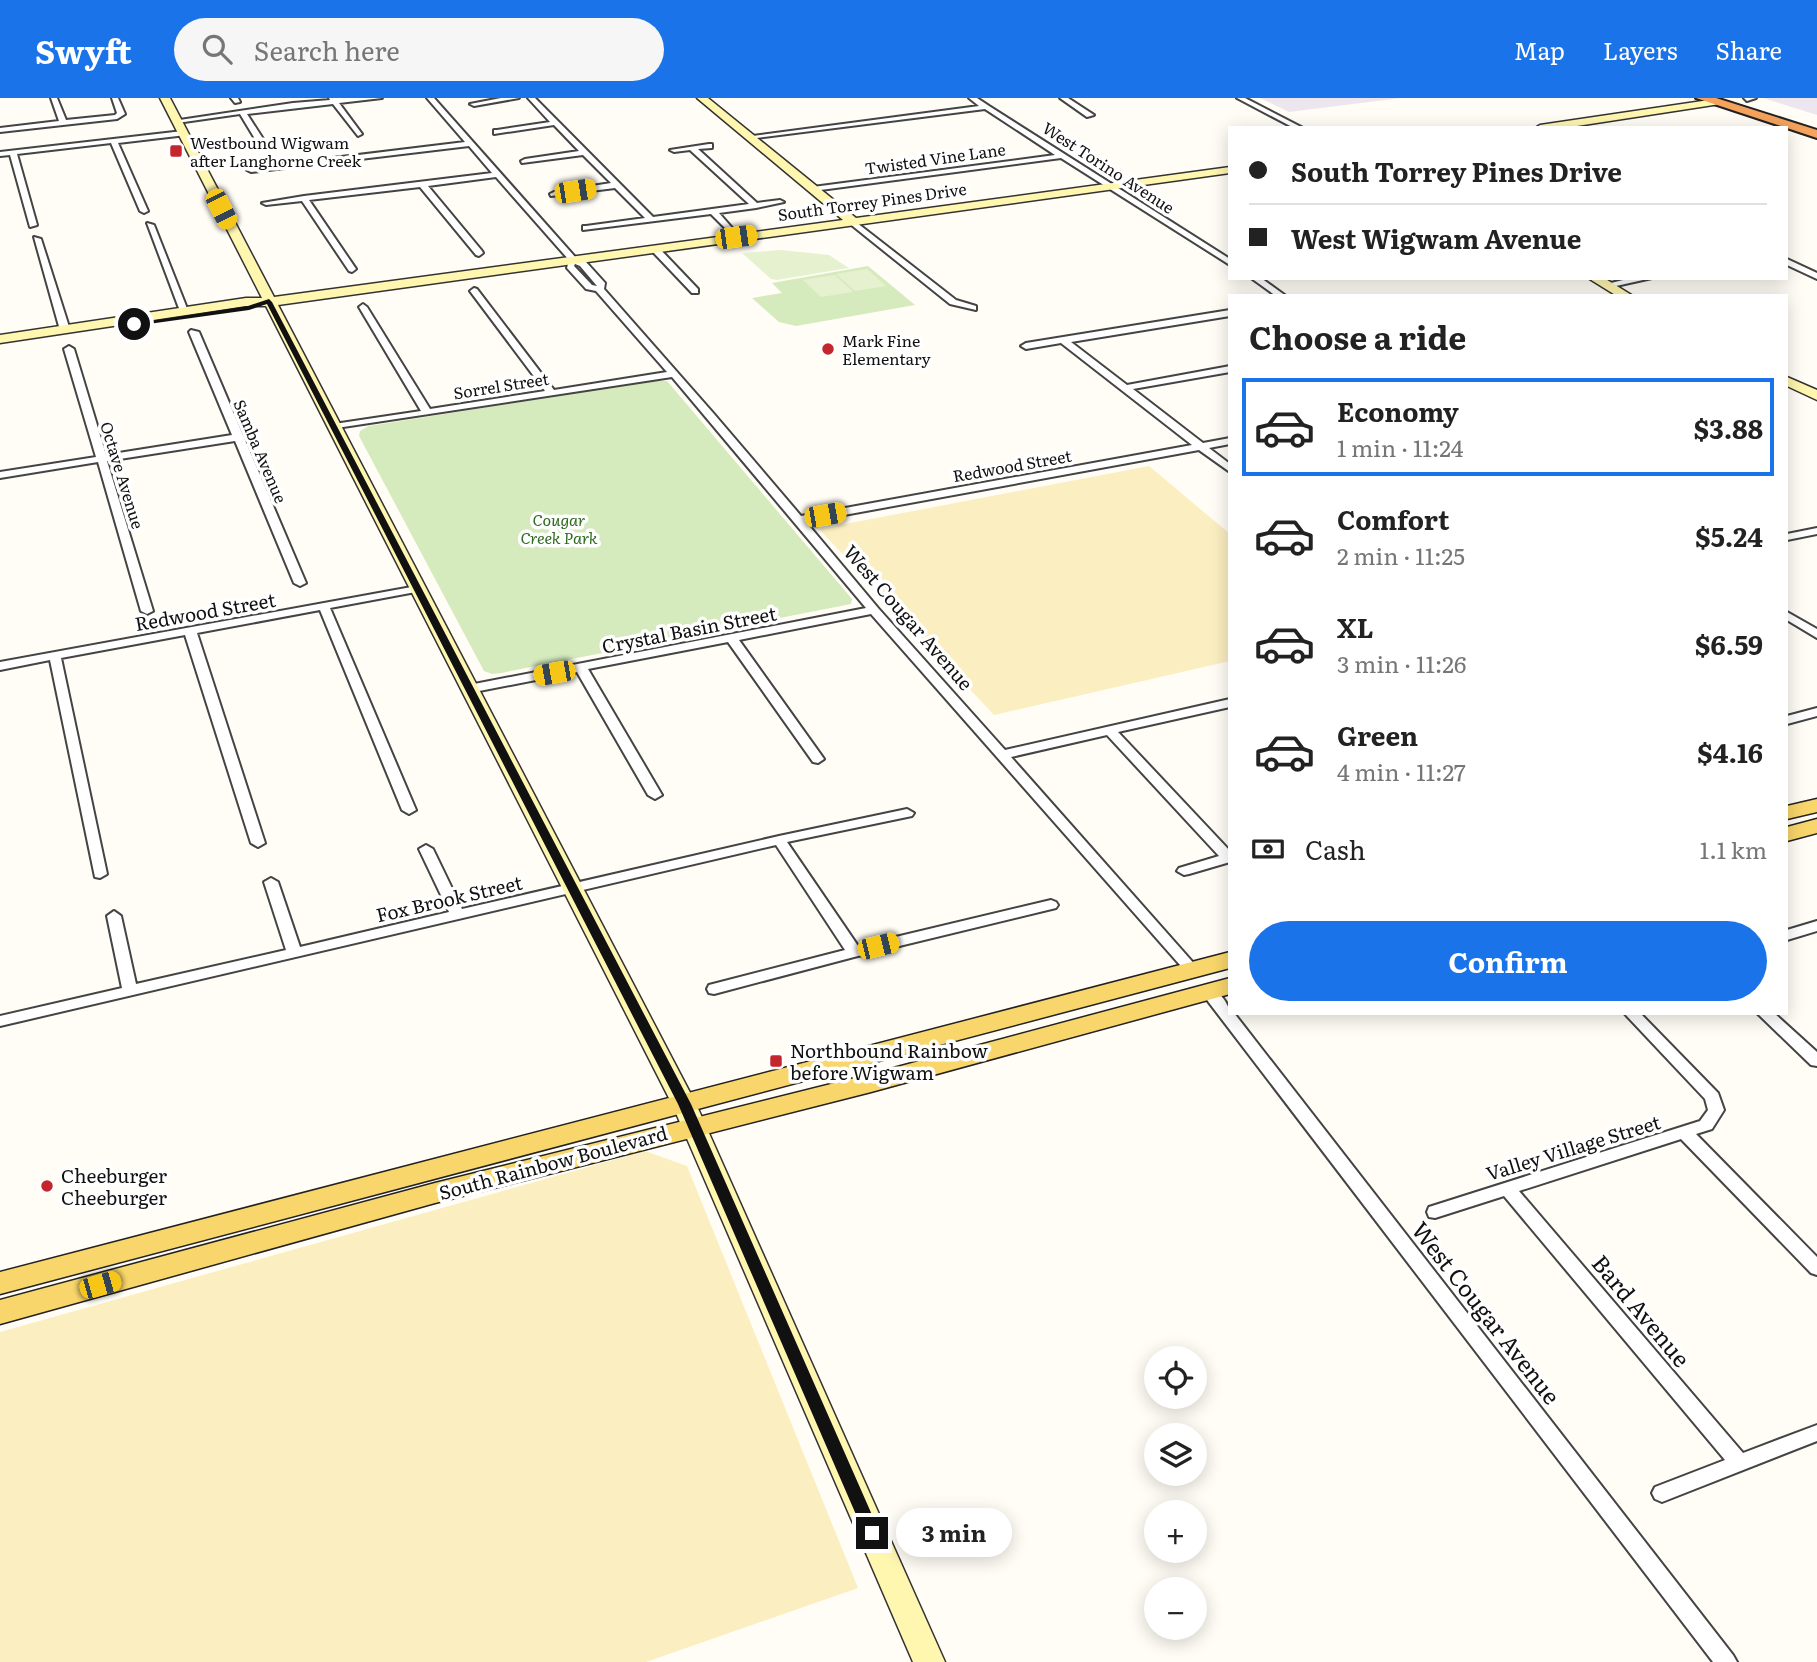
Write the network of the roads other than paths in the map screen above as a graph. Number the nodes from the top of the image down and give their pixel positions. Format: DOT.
graph roads {
  1 [pos="54,98"];
  2 [pos="114,98"];
  3 [pos="165,98"];
  4 [pos="379,98"];
  5 [pos="430,98"];
  6 [pos="516,98"];
  7 [pos="531,98"];
  8 [pos="702,98"];
  9 [pos="972,98"];
  10 [pos="1063,98"];
  11 [pos="1240,98"];
  12 [pos="1735,98"];
  13 [pos="1746,98"];
  14 [pos="1753,98"];
  15 [pos="334,100"];
  16 [pos="1710,100"];
  17 [pos="474,104"];
  18 [pos="987,107"];
  19 [pos="243,113"];
  20 [pos="1090,116"];
  21 [pos="177,121"];
  22 [pos="1817,121"];
  23 [pos="556,123"];
  24 [pos="64,124"];
  25 [pos="1296,126"];
  26 [pos="1552,126"];
  27 [pos="1817,127"];
  28 [pos="1,128"];
  29 [pos="497,132"];
  30 [pos="183,133"];
  31 [pos="358,134"];
  32 [pos="1817,134"];
  33 [pos="749,136"];
  34 [pos="114,141"];
  35 [pos="471,144"];
  36 [pos="263,145"];
  37 [pos="709,146"];
  38 [pos="692,148"];
  39 [pos="674,150"];
  40 [pos="585,152"];
  41 [pos="13,153"];
  42 [pos="0,154"];
  43 [pos="1062,156"];
  44 [pos="525,161"];
  45 [pos="251,170"];
  46 [pos="1228,170"];
  47 [pos="497,175"];
  48 [pos="422,184"];
  49 [pos="617,185"];
  50 [pos="1110,186"];
  51 [pos="813,189"];
  52 [pos="554,194"];
  53 [pos="304,198"];
  54 [pos="780,202"];
  55 [pos="266,203"];
  56 [pos="756,205"];
  57 [pos="144,211"];
  58 [pos="713,211"];
  59 [pos="652,219"];
  60 [pos="852,221"];
  61 [pos="33,225"];
  62 [pos="150,225"];
  63 [pos="586,228"];
  64 [pos="736,237"];
  65 [pos="37,239"];
  66 [pos="655,249"];
  67 [pos="479,253"];
  68 [pos="573,260"];
  69 [pos="1228,262"];
  70 [pos="1788,262"];
  71 [pos="352,269"];
  72 [pos="1817,276"];
  73 [pos="1258,280"];
  74 [pos="1597,280"];
  75 [pos="1636,280"];
  76 [pos="1606,285"];
  77 [pos="474,291"];
  78 [pos="695,291"];
  79 [pos="1279,294"];
  80 [pos="1623,294"];
  81 [pos="269,302"];
  82 [pos="363,307"];
  83 [pos="973,309"];
  84 [pos="184,311"];
  85 [pos="1228,313"];
  86 [pos="1213,316"];
  87 [pos="119,323"];
  88 [pos="1228,326"];
  89 [pos="65,330"];
  90 [pos="194,332"];
  91 [pos="0,339"];
  92 [pos="1063,340"];
  93 [pos="1026,346"];
  94 [pos="69,349"];
  95 [pos="1228,369"];
  96 [pos="674,374"];
  97 [pos="1788,382"];
  98 [pos="1124,388"];
  99 [pos="551,393"];
  100 [pos="1817,396"];
  101 [pos="427,413"];
  102 [pos="334,427"];
  103 [pos="238,437"];
  104 [pos="1228,441"];
  105 [pos="1201,446"];
  106 [pos="102,459"];
  107 [pos="1228,467"];
  108 [pos="0,475"];
  109 [pos="799,520"];
  110 [pos="1817,531"];
  111 [pos="1788,537"];
  112 [pos="300,583"];
  113 [pos="416,589"];
  114 [pos="324,607"];
  115 [pos="874,610"];
  116 [pos="147,611"];
  117 [pos="1788,616"];
  118 [pos="190,631"];
  119 [pos="1817,634"];
  120 [pos="733,639"];
  121 [pos="55,656"];
  122 [pos="0,666"];
  123 [pos="580,668"];
  124 [pos="469,689"];
  125 [pos="1228,703"];
  126 [pos="1817,712"];
  127 [pos="1788,720"];
  128 [pos="1109,730"];
  129 [pos="1002,755"];
  130 [pos="818,759"];
  131 [pos="655,795"];
  132 [pos="1817,805"];
  133 [pos="409,810"];
  134 [pos="907,813"];
  135 [pos="1788,813"];
  136 [pos="1817,826"];
  137 [pos="1788,834"];
  138 [pos="779,840"];
  139 [pos="258,843"];
  140 [pos="426,849"];
  141 [pos="1228,856"];
  142 [pos="1228,859"];
  143 [pos="1184,871"];
  144 [pos="100,874"];
  145 [pos="271,883"];
  146 [pos="572,888"];
  147 [pos="1051,905"];
  148 [pos="114,916"];
  149 [pos="458,916"];
  150 [pos="1817,926"];
  151 [pos="1788,935"];
  152 [pos="853,951"];
  153 [pos="295,954"];
  154 [pos="1228,961"];
  155 [pos="1192,970"];
  156 [pos="714,989"];
  157 [pos="1220,989"];
  158 [pos="130,991"];
  159 [pos="1240,1015"];
  160 [pos="1633,1015"];
  161 [pos="1766,1015"];
  162 [pos="0,1021"];
  163 [pos="1064,1031"];
  164 [pos="1817,1061"];
  165 [pos="689,1115"];
  166 [pos="1686,1134"];
  167 [pos="1507,1189"];
  168 [pos="283,1209"];
  169 [pos="1435,1212"];
  170 [pos="71,1265"];
  171 [pos="1817,1268"];
  172 [pos="114,1281"];
  173 [pos="0,1283"];
  174 [pos="0,1301"];
  175 [pos="0,1312"];
  176 [pos="1817,1433"];
  177 [pos="1739,1463"];
  178 [pos="1662,1493"];
  179 [pos="929,1662"];
  180 [pos="1726,1662"];
  1 -- 24 [label="street"];
  2 -- 24 [label="street"];
  3 -- 21 [label="street"];
  4 -- 15 [label="street"];
  5 -- 35 [label="street, West Cougar Avenue"];
  6 -- 17 [label="street"];
  7 -- 23 [label="street"];
  8 -- 33 [label="street"];
  9 -- 18 [label="street, West Torino Avenue"];
  10 -- 20 [label="street"];
  11 -- 25 [label="street"];
  12 -- 13 [label="highway"];
  13 -- 14 [label="street"];
  13 -- 22 [label="highway"];
  15 -- 19 [label="street"];
  15 -- 31 [label="street"];
  16 -- 26 [label="street"];
  16 -- 27 [label="highway"];
  16 -- 32 [label="highway"];
  18 -- 33 [label="street"];
  18 -- 43 [label="street, West Torino Avenue"];
  19 -- 21 [label="street"];
  19 -- 36 [label="street"];
  21 -- 30 [label="street"];
  23 -- 29 [label="street"];
  23 -- 40 [label="street"];
  24 -- 28 [label="street"];
  30 -- 34 [label="street"];
  30 -- 81 [label="street"];
  33 -- 51 [label="street"];
  34 -- 41 [label="street"];
  34 -- 57 [label="street"];
  35 -- 45 [label="street"];
  35 -- 47 [label="street, West Cougar Avenue"];
  37 -- 38 [label="street"];
  38 -- 39 [label="street"];
  38 -- 56 [label="street"];
  40 -- 44 [label="street"];
  40 -- 49 [label="street"];
  41 -- 42 [label="street"];
  41 -- 61 [label="street"];
  43 -- 50 [label="street, West Torino Avenue"];
  43 -- 51 [label="street, Twisted Vine Lane"];
  46 -- 50 [label="street, South Torrey Pines Drive"];
  47 -- 48 [label="street"];
  47 -- 68 [label="street, West Cougar Avenue"];
  48 -- 53 [label="street"];
  48 -- 67 [label="street"];
  49 -- 52 [label="street"];
  49 -- 59 [label="street"];
  50 -- 60 [label="street, South Torrey Pines Drive"];
  50 -- 69 [label="street, West Torino Avenue"];
  51 -- 60 [label="street"];
  53 -- 55 [label="street"];
  53 -- 71 [label="street"];
  54 -- 56 [label="street"];
  56 -- 58 [label="street"];
  58 -- 59 [label="street"];
  58 -- 64 [label="street"];
  59 -- 63 [label="street"];
  60 -- 64 [label="street, South Torrey Pines Drive"];
  60 -- 83 [label="street"];
  62 -- 84 [label="street"];
  64 -- 66 [label="street, South Torrey Pines Drive"];
  65 -- 89 [label="street"];
  66 -- 68 [label="street, South Torrey Pines Drive"];
  66 -- 78 [label="street"];
  68 -- 81 [label="street, South Torrey Pines Drive"];
  68 -- 96 [label="street, West Cougar Avenue"];
  70 -- 72 [label="street"];
  73 -- 79 [label="street"];
  74 -- 76 [label="street"];
  75 -- 76 [label="street"];
  76 -- 80 [label="street"];
  77 -- 99 [label="street"];
  81 -- 84 [label="street, South Torrey Pines Drive"];
  81 -- 87 [label="street, South Torrey Pines Drive"];
  81 -- 102 [label="street"];
  82 -- 101 [label="street"];
  84 -- 87 [label="street, South Torrey Pines Drive"];
  85 -- 86 [label="street"];
  86 -- 88 [label="street"];
  86 -- 92 [label="street"];
  87 -- 89 [label="street, South Torrey Pines Drive"];
  89 -- 91 [label="street, South Torrey Pines Drive"];
  90 -- 103 [label="street, Samba Avenue"];
  92 -- 93 [label="street"];
  92 -- 98 [label="street"];
  94 -- 106 [label="street, Octave Avenue"];
  95 -- 98 [label="street"];
  96 -- 99 [label="street, Sorrel Street"];
  96 -- 109 [label="street, West Cougar Avenue"];
  97 -- 100 [label="street"];
  98 -- 105 [label="street"];
  99 -- 101 [label="street, Sorrel Street"];
  101 -- 102 [label="street, Sorrel Street"];
  102 -- 113 [label="street"];
  103 -- 106 [label="street"];
  103 -- 112 [label="street, Samba Avenue"];
  104 -- 105 [label="street, Redwood Street"];
  105 -- 107 [label="street"];
  105 -- 109 [label="street, Redwood Street"];
  106 -- 108 [label="street"];
  106 -- 116 [label="street, Octave Avenue"];
  109 -- 115 [label="street, West Cougar Avenue"];
  110 -- 111 [label="street"];
  113 -- 114 [label="street, Redwood Street"];
  113 -- 124 [label="street"];
  114 -- 118 [label="street, Redwood Street"];
  114 -- 133 [label="street"];
  115 -- 120 [label="street, Crystal Basin Street"];
  115 -- 129 [label="street, West Cougar Avenue"];
  117 -- 119 [label="street"];
  118 -- 121 [label="street, Redwood Street"];
  118 -- 139 [label="street"];
  120 -- 123 [label="street, Crystal Basin Street"];
  120 -- 130 [label="street"];
  121 -- 122 [label="street, Redwood Street"];
  121 -- 144 [label="street"];
  123 -- 124 [label="street, Crystal Basin Street"];
  123 -- 131 [label="street"];
  124 -- 146 [label="street"];
  125 -- 128 [label="street"];
  126 -- 127 [label="street"];
  128 -- 129 [label="street"];
  128 -- 141 [label="street"];
  129 -- 155 [label="street, West Cougar Avenue"];
  132 -- 135 [label="main road"];
  134 -- 138 [label="street, Fox Brook Street"];
  136 -- 137 [label="main road"];
  138 -- 146 [label="street, Fox Brook Street"];
  138 -- 152 [label="street"];
  140 -- 149 [label="street"];
  142 -- 143 [label="street"];
  145 -- 153 [label="street"];
  146 -- 149 [label="street, Fox Brook Street"];
  146 -- 165 [label="street"];
  147 -- 152 [label="street"];
  148 -- 158 [label="street"];
  149 -- 153 [label="street, Fox Brook Street"];
  150 -- 151 [label="street"];
  152 -- 156 [label="street"];
  153 -- 158 [label="street, Fox Brook Street"];
  154 -- 155 [label="main road, South Rainbow Boulevard"];
  155 -- 163 [label="main road"];
  155 -- 165 [label="main road, South Rainbow Boulevard"];
  157 -- 163 [label="main road, South Rainbow Boulevard"];
  158 -- 162 [label="street, Fox Brook Street"];
  159 -- 180 [label="street, West Cougar Avenue"];
  160 -- 166 [label="street, Valley Village Street"];
  161 -- 164 [label="street"];
  163 -- 165 [label="main road, South Rainbow Boulevard"];
  165 -- 168 [label="main road, South Rainbow Boulevard"];
  165 -- 172 [label="main road, South Rainbow Boulevard"];
  165 -- 179 [label="street"];
  166 -- 167 [label="street, Valley Village Street"];
  166 -- 171 [label="street"];
  167 -- 169 [label="street, Valley Village Street"];
  167 -- 177 [label="street, Bard Avenue"];
  168 -- 170 [label="main road, South Rainbow Boulevard"];
  168 -- 172 [label="main road"];
  170 -- 173 [label="main road, South Rainbow Boulevard"];
  170 -- 174 [label="main road"];
  172 -- 175 [label="main road, South Rainbow Boulevard"];
  176 -- 177 [label="street"];
  177 -- 178 [label="street"];
}
